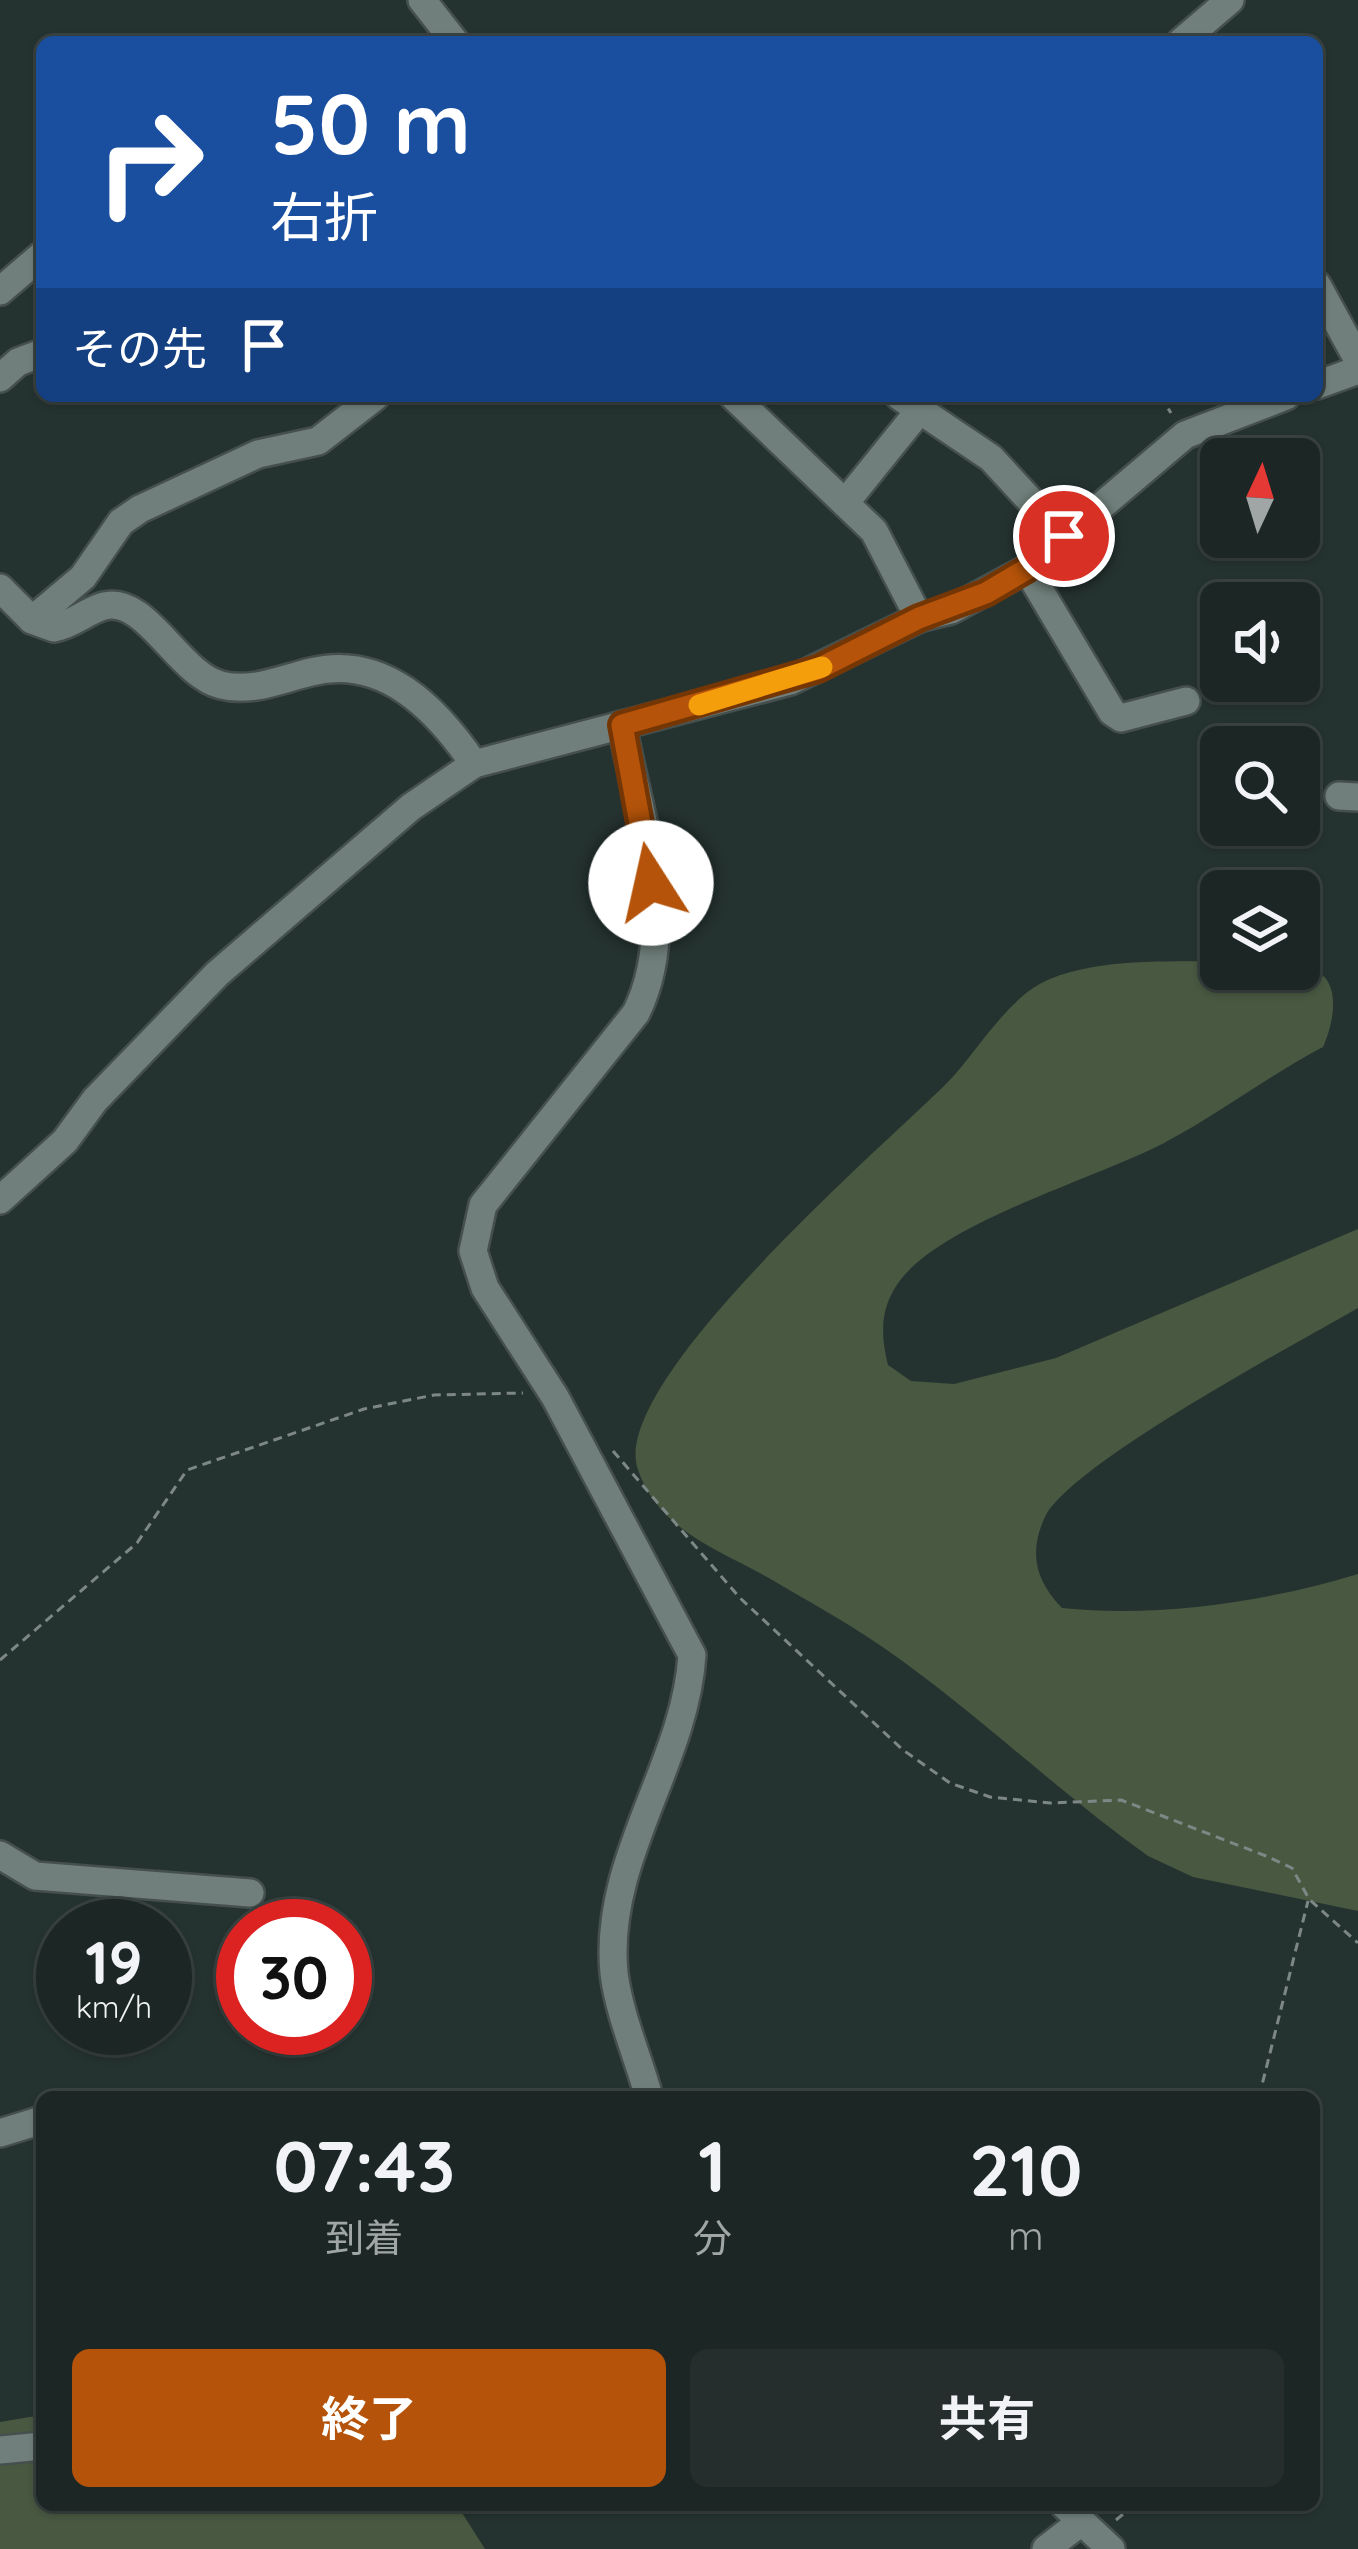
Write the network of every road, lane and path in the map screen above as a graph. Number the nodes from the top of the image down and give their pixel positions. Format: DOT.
graph roads {
  1 [pos="422,0"];
  2 [pos="1230,0"];
  3 [pos="440,36"];
  4 [pos="1191,36"];
  5 [pos="36,260"];
  6 [pos="0,291"];
  7 [pos="1323,296"];
  8 [pos="36,355"];
  9 [pos="1358,360"];
  10 [pos="1358,370"];
  11 [pos="0,378"];
  12 [pos="1323,383"];
  13 [pos="368,402"];
  14 [pos="739,402"];
  15 [pos="1270,402"];
  16 [pos="909,404"];
  17 [pos="844,503"];
  18 [pos="1064,536"];
  19 [pos="1027,569"];
  20 [pos="0,588"];
  21 [pos="919,618"];
  22 [pos="32,620"];
  23 [pos="1186,701"];
  24 [pos="622,725"];
  25 [pos="474,764"];
  26 [pos="0,1200"];
  27 [pos="555,1397"];
  28 [pos="613,1451"];
  29 [pos="0,1660"];
  30 [pos="0,1855"];
  31 [pos="250,1893"];
  32 [pos="1309,1899"];
  33 [pos="1358,1943"];
  34 [pos="647,2091"];
  35 [pos="1261,2091"];
  36 [pos="36,2122"];
  37 [pos="0,2133"];
  38 [pos="36,2447"];
  39 [pos="0,2450"];
  40 [pos="1073,2514"];
  41 [pos="1046,2549"];
  42 [pos="1111,2549"];
  1 -- 3 [label="street"];
  2 -- 4 [label="street"];
  5 -- 6 [label="street"];
  7 -- 9 [label="street"];
  8 -- 11 [label="street"];
  10 -- 12 [label="street"];
  13 -- 22 [label="street"];
  14 -- 17 [label="street"];
  15 -- 18 [label="street"];
  16 -- 17 [label="street"];
  16 -- 18 [label="street"];
  17 -- 21 [label="street"];
  18 -- 19 [label="street"];
  19 -- 21 [label="street"];
  19 -- 23 [label="street"];
  20 -- 22 [label="street"];
  21 -- 24 [label="street"];
  22 -- 25 [label="street"];
  24 -- 25 [label="street"];
  24 -- 27 [label="street"];
  25 -- 26 [label="street"];
  27 -- 29 [label="path"];
  27 -- 34 [label="street"];
  28 -- 32 [label="path"];
  30 -- 31 [label="street"];
  32 -- 33 [label="path"];
  32 -- 35 [label="path"];
  36 -- 37 [label="street"];
  38 -- 39 [label="street"];
  40 -- 41 [label="street"];
  40 -- 42 [label="street"];
}
